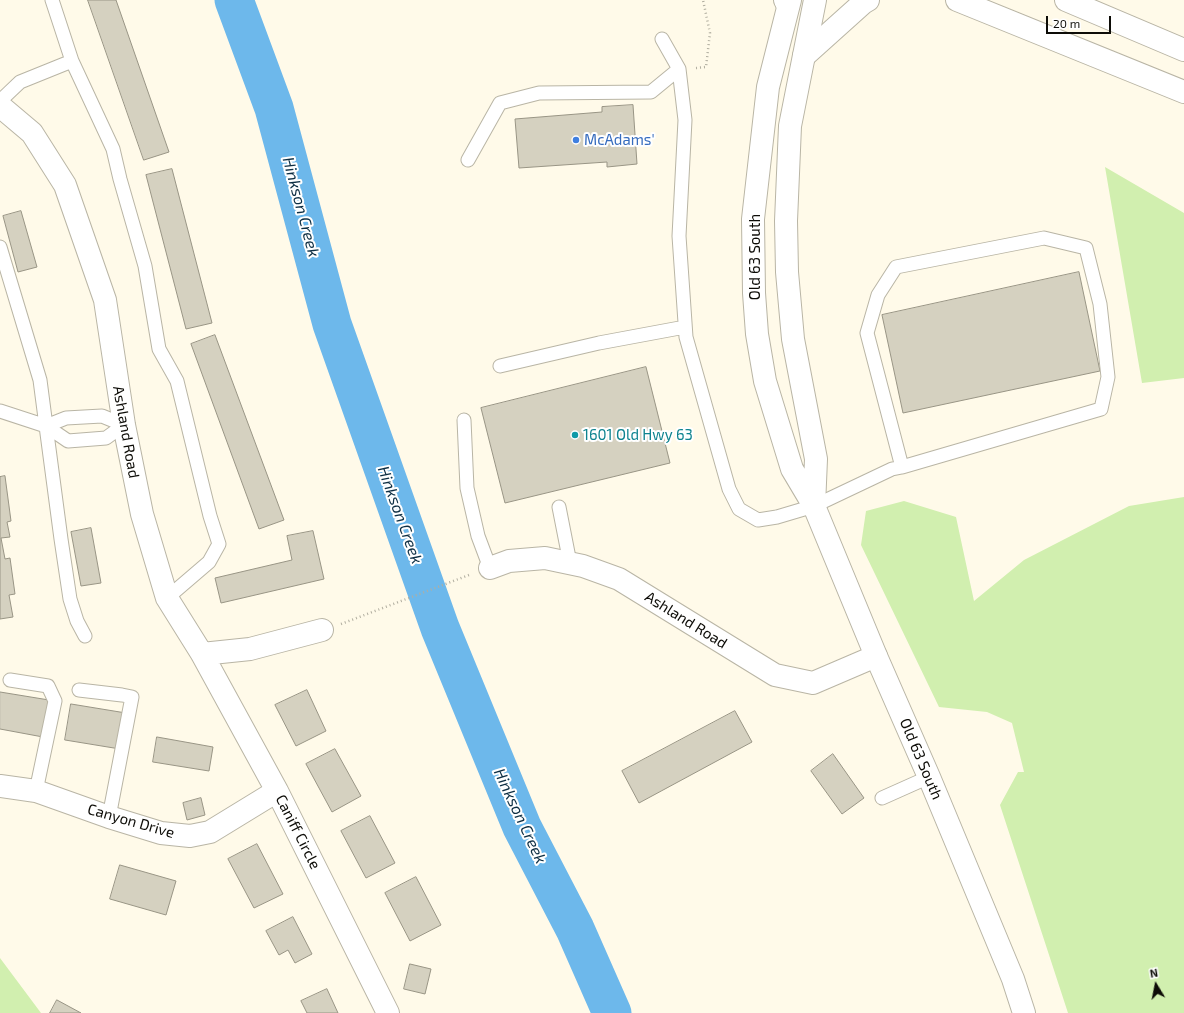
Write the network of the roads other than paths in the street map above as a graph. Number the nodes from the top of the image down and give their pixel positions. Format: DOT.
graph roads {
  1 [pos="52,0"];
  2 [pos="815,0"];
  3 [pos="868,0"];
  4 [pos="957,0"];
  5 [pos="1066,0"];
  6 [pos="788,2"];
  7 [pos="662,40"];
  8 [pos="1184,50"];
  9 [pos="804,56"];
  10 [pos="72,61"];
  11 [pos="679,69"];
  12 [pos="1184,92"];
  13 [pos="0,101"];
  14 [pos="0,106"];
  15 [pos="468,160"];
  16 [pos="0,247"];
  17 [pos="685,327"];
  18 [pos="500,366"];
  19 [pos="0,411"];
  20 [pos="464,420"];
  21 [pos="124,425"];
  22 [pos="46,426"];
  23 [pos="902,467"];
  24 [pos="814,506"];
  25 [pos="559,507"];
  26 [pos="570,563"];
  27 [pos="490,568"];
  28 [pos="167,598"];
  29 [pos="322,630"];
  30 [pos="85,636"];
  31 [pos="202,654"];
  32 [pos="876,656"];
  33 [pos="10,680"];
  34 [pos="79,690"];
  35 [pos="929,777"];
  36 [pos="0,786"];
  37 [pos="36,791"];
  38 [pos="277,791"];
  39 [pos="882,798"];
  40 [pos="109,817"];
  41 [pos="388,1013"];
  42 [pos="1024,1013"];
  1 -- 10 [label="lane"];
  2 -- 9 [label="main road, Old 63 South"];
  3 -- 9 [label="main road"];
  4 -- 12 [label="main road"];
  5 -- 8 [label="main road"];
  6 -- 24 [label="main road, Old 63 South"];
  7 -- 11 [label="lane"];
  9 -- 24 [label="main road, Old 63 South"];
  10 -- 13 [label="lane"];
  10 -- 28 [label="lane"];
  11 -- 15 [label="lane"];
  11 -- 17 [label="lane"];
  14 -- 21 [label="main road, Ashland Road"];
  16 -- 22 [label="lane"];
  17 -- 18 [label="lane"];
  17 -- 24 [label="lane"];
  19 -- 22 [label="lane"];
  20 -- 27 [label="lane"];
  21 -- 22 [label="lane"];
  21 -- 22 [label="lane"];
  21 -- 28 [label="main road, Ashland Road"];
  22 -- 30 [label="lane"];
  23 -- 23 [label="lane"];
  23 -- 24 [label="lane"];
  24 -- 32 [label="main road, Old 63 South"];
  25 -- 26 [label="lane"];
  26 -- 27 [label="main road, Ashland Road"];
  26 -- 32 [label="main road, Ashland Road"];
  28 -- 31 [label="main road, Ashland Road"];
  29 -- 31 [label="main road"];
  31 -- 38 [label="main road, Caniff Circle"];
  32 -- 35 [label="main road, Old 63 South"];
  33 -- 37 [label="lane"];
  34 -- 40 [label="lane"];
  35 -- 39 [label="lane"];
  35 -- 42 [label="main road, Old 63 South"];
  36 -- 37 [label="main road, Canyon Drive"];
  37 -- 40 [label="main road, Canyon Drive"];
  38 -- 40 [label="main road, Canyon Drive"];
  38 -- 41 [label="main road, Caniff Circle"];
}
